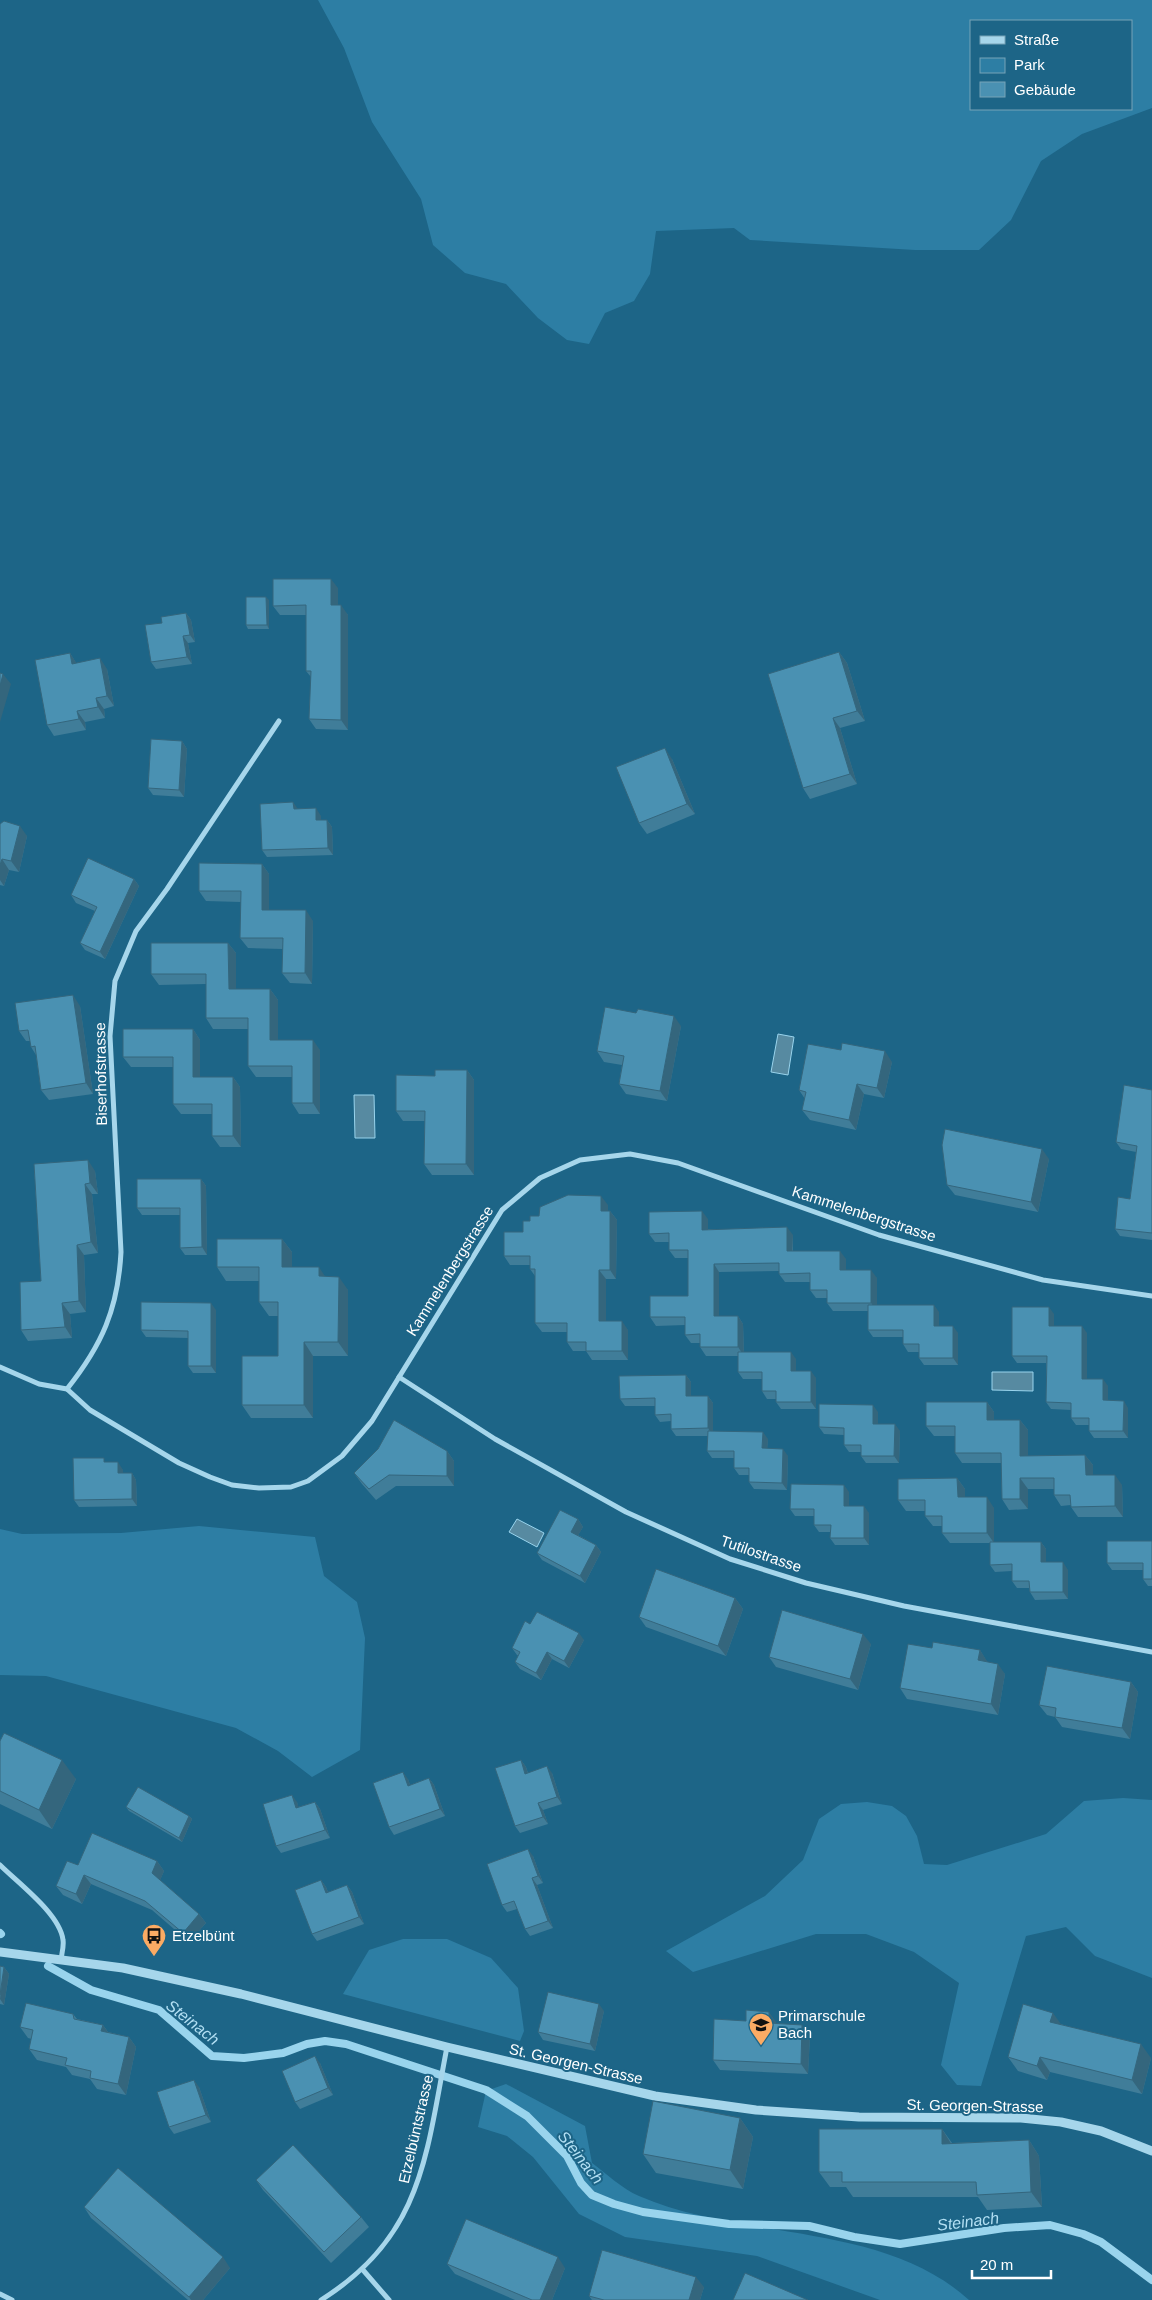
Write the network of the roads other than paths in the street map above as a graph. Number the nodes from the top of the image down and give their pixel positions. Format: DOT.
graph roads {
  1 [pos="279,721"];
  2 [pos="1152,1296"];
  3 [pos="0,1367"];
  4 [pos="399,1377"];
  5 [pos="67,1390"];
  6 [pos="1152,1652"];
  7 [pos="0,1866"];
  8 [pos="0,1952"];
  9 [pos="59,1959"];
  10 [pos="448,2047"];
  11 [pos="1152,2151"];
  12 [pos="363,2270"];
  13 [pos="0,2294"];
  14 [pos="12,2300"];
  15 [pos="321,2300"];
  16 [pos="389,2300"];
  1 -- 5 [label="street, Biserhofstrasse"];
  2 -- 4 [label="street, Kammelenbergstrasse"];
  3 -- 5 [label="street"];
  4 -- 5 [label="street, Kammelenbergstrasse"];
  4 -- 6 [label="street, Tutilostrasse"];
  7 -- 9 [label="street"];
  8 -- 9 [label="street, St. Georgen-Strasse"];
  9 -- 10 [label="street, St. Georgen-Strasse"];
  10 -- 11 [label="street, St. Georgen-Strasse"];
  10 -- 12 [label="street, Etzelbüntstrasse"];
  12 -- 15 [label="street, Etzelbüntstrasse"];
  12 -- 16 [label="street"];
  13 -- 14 [label="street"];
}
